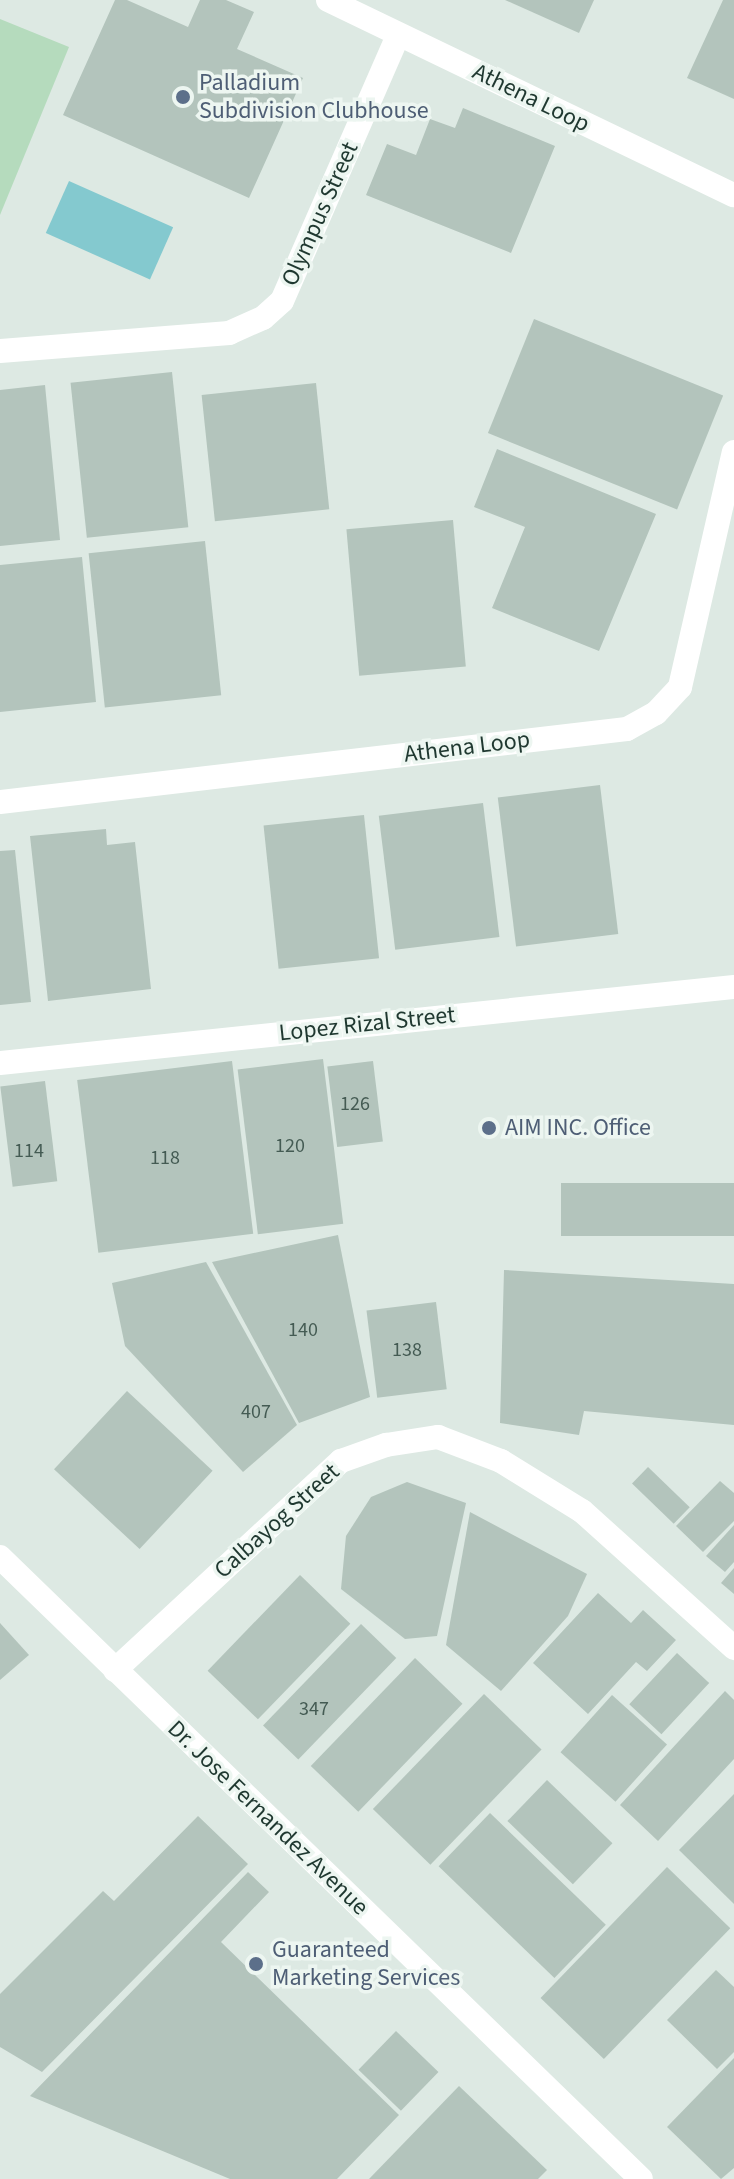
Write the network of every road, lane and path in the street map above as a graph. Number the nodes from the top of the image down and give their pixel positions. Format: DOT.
graph roads {
  1 [pos="328,0"];
  2 [pos="398,35"];
  3 [pos="734,195"];
  4 [pos="0,351"];
  5 [pos="734,452"];
  6 [pos="0,802"];
  7 [pos="734,987"];
  8 [pos="0,1063"];
  9 [pos="0,1557"];
  10 [pos="734,1648"];
  11 [pos="115,1670"];
  12 [pos="641,2179"];
  1 -- 2 [label="street, Athena Loop"];
  2 -- 3 [label="street, Athena Loop"];
  2 -- 4 [label="street, Olympus Street"];
  5 -- 6 [label="street, Athena Loop"];
  7 -- 8 [label="street, Lopez Rizal Street"];
  9 -- 11 [label="street, Dr. Jose Fernandez Avenue"];
  10 -- 11 [label="street, Calbayog Street"];
  11 -- 12 [label="street, Dr. Jose Fernandez Avenue"];
}
